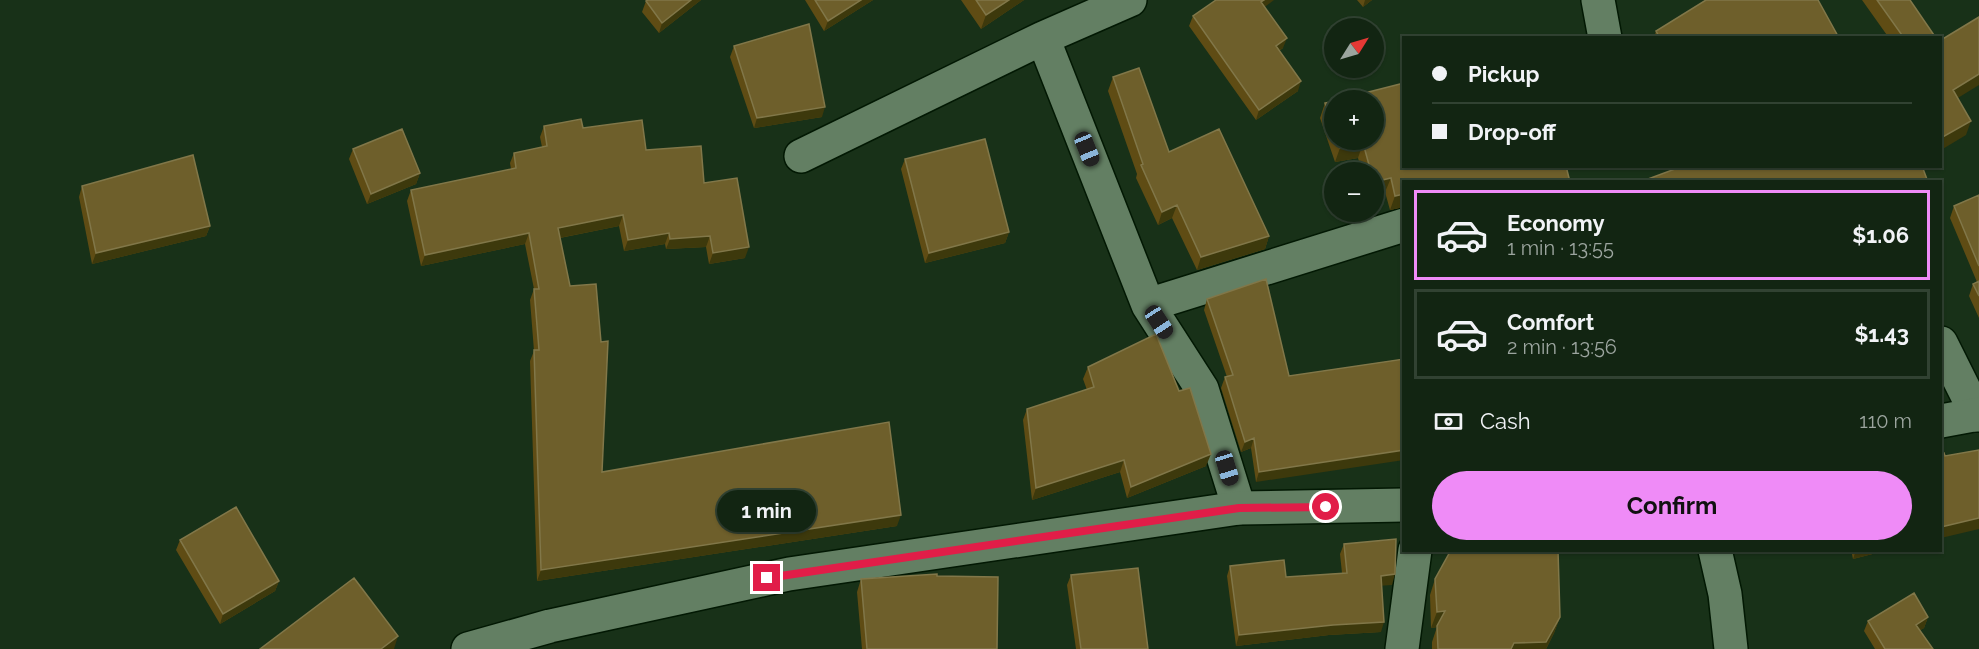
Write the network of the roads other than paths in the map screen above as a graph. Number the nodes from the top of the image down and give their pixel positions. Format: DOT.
graph roads {
  1 [pos="1130,0"];
  2 [pos="1598,0"];
  3 [pos="1605,36"];
  4 [pos="1043,38"];
  5 [pos="801,156"];
  6 [pos="1402,226"];
  7 [pos="1148,305"];
  8 [pos="1942,345"];
  9 [pos="1978,414"];
  10 [pos="1942,421"];
  11 [pos="1239,508"];
  12 [pos="1400,509"];
  13 [pos="1414,552"];
  14 [pos="1715,552"];
  15 [pos="468,649"];
  16 [pos="1402,649"];
  17 [pos="1731,649"];
  1 -- 4 [label="street"];
  2 -- 3 [label="street"];
  4 -- 5 [label="street"];
  4 -- 7 [label="street"];
  6 -- 7 [label="street"];
  7 -- 11 [label="street"];
  8 -- 9 [label="street"];
  9 -- 10 [label="street"];
  11 -- 12 [label="street"];
  11 -- 15 [label="street"];
  13 -- 16 [label="street"];
  14 -- 17 [label="street"];
}
